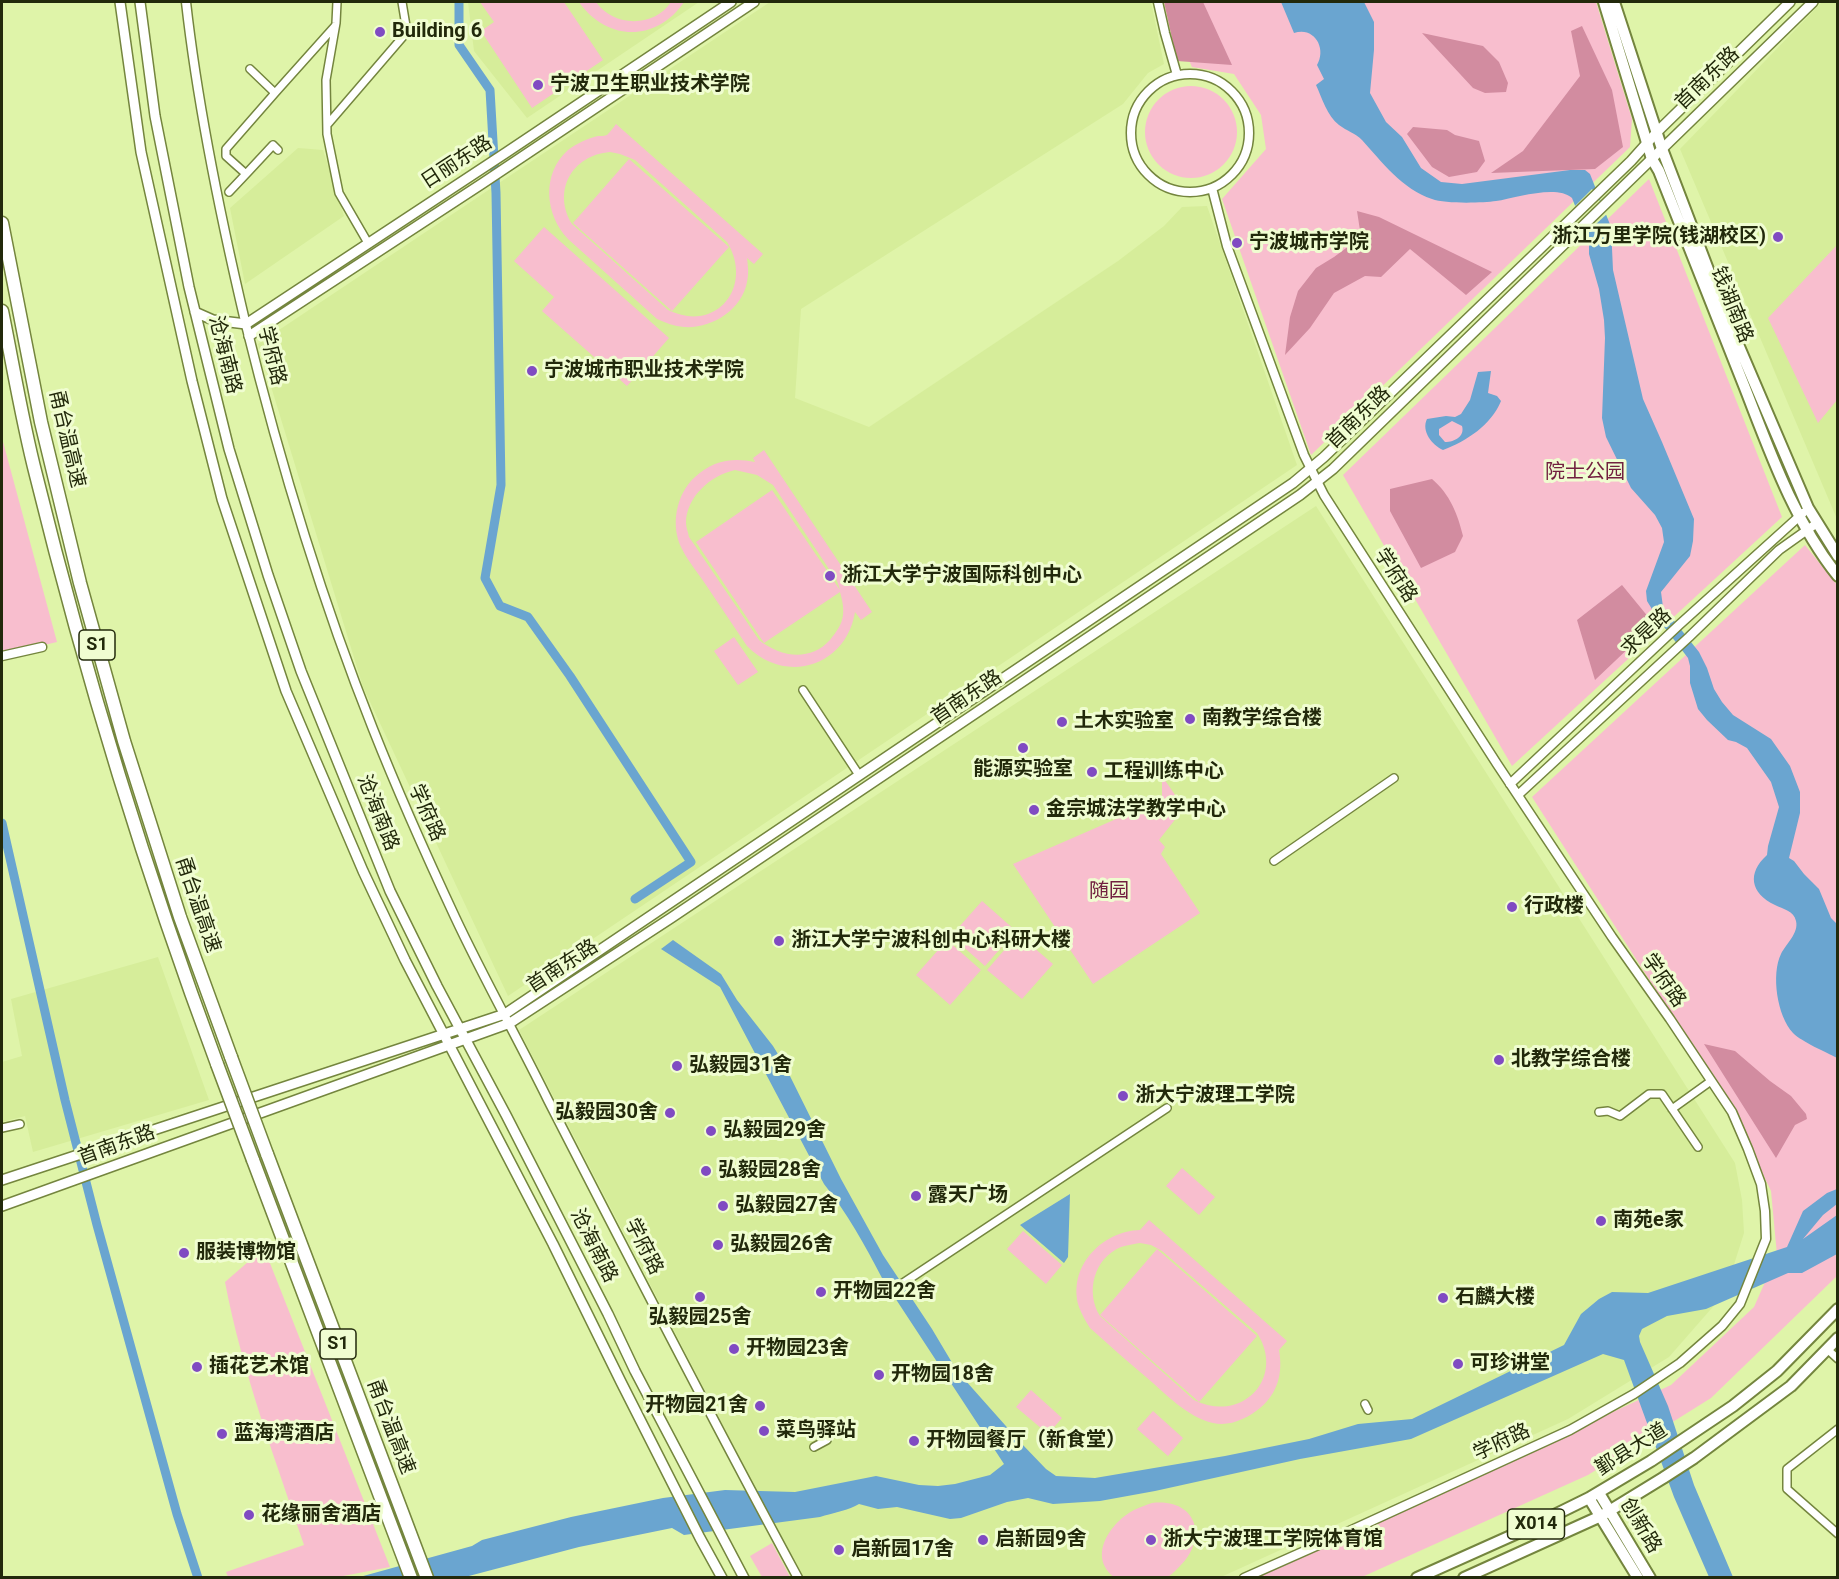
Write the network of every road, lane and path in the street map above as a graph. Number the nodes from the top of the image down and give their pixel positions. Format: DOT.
graph roads {
  1 [pos="120,2"];
  2 [pos="140,2"];
  3 [pos="186,2"];
  4 [pos="337,2"];
  5 [pos="402,2"];
  6 [pos="731,2"];
  7 [pos="754,2"];
  8 [pos="1158,2"];
  9 [pos="1604,2"];
  10 [pos="1614,2"];
  11 [pos="1790,2"];
  12 [pos="1813,2"];
  13 [pos="335,26"];
  14 [pos="250,69"];
  15 [pos="1177,75"];
  16 [pos="275,93"];
  17 [pos="327,125"];
  18 [pos="1657,132"];
  19 [pos="1647,143"];
  20 [pos="1662,149"];
  21 [pos="278,150"];
  22 [pos="1652,159"];
  23 [pos="246,174"];
  24 [pos="1212,188"];
  25 [pos="229,192"];
  26 [pos="2,223"];
  27 [pos="368,243"];
  28 [pos="2,311"];
  29 [pos="195,312"];
  30 [pos="246,324"];
  31 [pos="249,336"];
  32 [pos="1311,469"];
  33 [pos="1317,481"];
  34 [pos="1804,512"];
  35 [pos="1813,527"];
  36 [pos="1838,556"];
  37 [pos="1838,576"];
  38 [pos="42,647"];
  39 [pos="2,656"];
  40 [pos="803,690"];
  41 [pos="859,775"];
  42 [pos="1394,778"];
  43 [pos="1510,784"];
  44 [pos="1518,795"];
  45 [pos="1274,861"];
  46 [pos="505,1014"];
  47 [pos="510,1023"];
  48 [pos="460,1029"];
  49 [pos="443,1035"];
  50 [pos="465,1039"];
  51 [pos="448,1045"];
  52 [pos="1711,1081"];
  53 [pos="1167,1108"];
  54 [pos="1672,1109"];
  55 [pos="1599,1112"];
  56 [pos="252,1116"];
  57 [pos="239,1121"];
  58 [pos="20,1124"];
  59 [pos="2,1128"];
  60 [pos="1698,1147"];
  61 [pos="2,1180"];
  62 [pos="2,1206"];
  63 [pos="888,1293"];
  64 [pos="1838,1302"];
  65 [pos="1838,1309"];
  66 [pos="1838,1338"];
  67 [pos="1827,1349"];
  68 [pos="1796,1351"];
  69 [pos="1838,1359"];
  70 [pos="1838,1429"];
  71 [pos="827,1440"];
  72 [pos="814,1448"];
  73 [pos="1594,1495"];
  74 [pos="1605,1513"];
  75 [pos="1838,1534"];
  76 [pos="411,1578"];
  77 [pos="427,1578"];
  78 [pos="722,1578"];
  79 [pos="744,1578"];
  80 [pos="798,1578"];
  81 [pos="1244,1578"];
  82 [pos="1417,1578"];
  83 [pos="1464,1578"];
  84 [pos="1638,1578"];
  85 [pos="1650,1578"];
  1 -- 49 [label="main road, 沧海南路"];
  2 -- 29 [label="main road, 沧海南路"];
  3 -- 30 [label="street, 学府路"];
  4 -- 13 [label="street"];
  5 -- 17 [label="street"];
  6 -- 27 [label="main road, 日丽东路"];
  7 -- 31 [label="main road, 日丽东路"];
  8 -- 15 [label="street"];
  9 -- 19 [label="main road, 钱湖南路"];
  10 -- 18 [label="main road, 钱湖南路"];
  11 -- 18 [label="main road, 首南东路"];
  12 -- 20 [label="main road, 首南东路"];
  13 -- 16 [label="street"];
  13 -- 17 [label="street"];
  14 -- 16 [label="street"];
  15 -- 24 [label="street"];
  15 -- 24 [label="street"];
  16 -- 23 [label="street"];
  17 -- 27 [label="street"];
  18 -- 19 [label="main road, 首南东路"];
  18 -- 20 [label="main road, 钱湖南路"];
  19 -- 22 [label="main road, 钱湖南路"];
  19 -- 32 [label="main road, 首南东路"];
  20 -- 22 [label="main road, 首南东路"];
  20 -- 34 [label="main road, 钱湖南路"];
  21 -- 23 [label="street"];
  22 -- 33 [label="main road, 首南东路"];
  22 -- 34 [label="main road, 钱湖南路"];
  23 -- 25 [label="street"];
  24 -- 32 [label="street, 学府路"];
  26 -- 56 [label="highway, 甬台温高速 / S1, bridge"];
  27 -- 30 [label="main road, 日丽东路"];
  28 -- 57 [label="highway, 甬台温高速 / S1, bridge"];
  29 -- 30 [label="main road"];
  29 -- 48 [label="main road, 沧海南路"];
  30 -- 31 [label="street, 学府路"];
  31 -- 46 [label="street, 学府路"];
  32 -- 33 [label="street, 学府路"];
  32 -- 41 [label="main road, 首南东路"];
  33 -- 43 [label="street, 学府路"];
  33 -- 47 [label="main road, 首南东路"];
  34 -- 35 [label="main road, 钱湖南路"];
  34 -- 43 [label="street, 求是路"];
  35 -- 36 [label="main road, 钱湖南路"];
  35 -- 37 [label="main road, 钱湖南路"];
  35 -- 44 [label="street, 求是路"];
  38 -- 39 [label="street"];
  40 -- 41 [label="street"];
  41 -- 46 [label="main road, 首南东路"];
  42 -- 45 [label="street"];
  43 -- 44 [label="street, 学府路"];
  44 -- 52 [label="street, 学府路"];
  46 -- 47 [label="street, 学府路"];
  46 -- 48 [label="main road, 首南东路"];
  47 -- 50 [label="main road, 首南东路"];
  47 -- 80 [label="street, 学府路"];
  48 -- 49 [label="main road, 首南东路"];
  48 -- 50 [label="main road, 沧海南路"];
  49 -- 51 [label="main road, 沧海南路"];
  49 -- 61 [label="main road, 首南东路"];
  50 -- 51 [label="main road, 首南东路"];
  50 -- 79 [label="main road, 沧海南路"];
  51 -- 56 [label="main road, 首南东路"];
  51 -- 78 [label="main road, 沧海南路"];
  52 -- 54 [label="street"];
  52 -- 81 [label="street, 学府路"];
  53 -- 63 [label="street"];
  54 -- 55 [label="street"];
  54 -- 60 [label="street"];
  56 -- 57 [label="main road, 首南东路"];
  56 -- 77 [label="highway, 甬台温高速 / S1, bridge"];
  57 -- 62 [label="main road, 首南东路"];
  57 -- 76 [label="highway, 甬台温高速 / S1, bridge"];
  58 -- 59 [label="street"];
  64 -- 68 [label="main road"];
  65 -- 68 [label="main road, 鄞县大道"];
  66 -- 67 [label="main road, 鄞县大道 / X014"];
  67 -- 69 [label="street"];
  67 -- 74 [label="main road, 鄞县大道 / X014"];
  68 -- 73 [label="main road, 鄞县大道 / X014"];
  70 -- 75 [label="street"];
  71 -- 72 [label="street"];
  73 -- 74 [label="main road, 创新路"];
  73 -- 82 [label="main road, 鄞县大道 / X014"];
  74 -- 83 [label="main road, 鄞县大道 / X014"];
  74 -- 84 [label="main road, 创新路"];
  74 -- 85 [label="main road, 创新路"];
}
